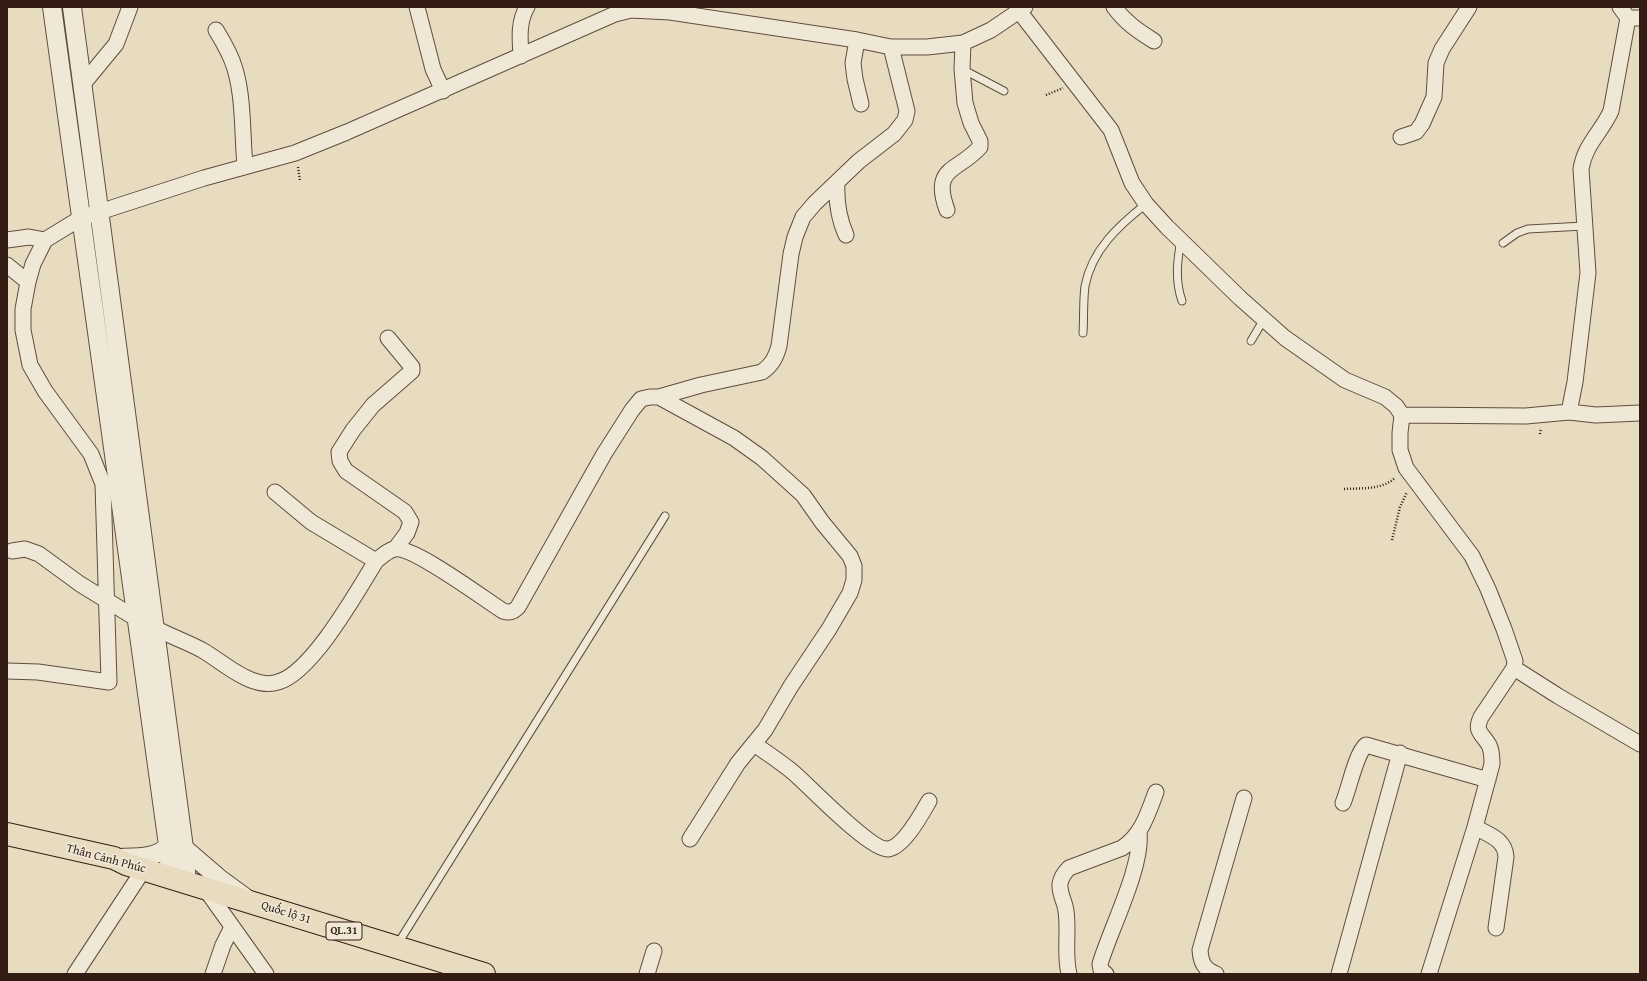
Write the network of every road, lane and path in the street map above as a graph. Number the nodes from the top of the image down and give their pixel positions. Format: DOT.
graph roads {
  1 [pos="52,7"];
  2 [pos="72,7"];
  3 [pos="130,7"];
  4 [pos="417,7"];
  5 [pos="526,7"];
  6 [pos="1114,7"];
  7 [pos="1470,7"];
  8 [pos="631,8"];
  9 [pos="1022,9"];
  10 [pos="1629,14"];
  11 [pos="216,30"];
  12 [pos="857,40"];
  13 [pos="1154,41"];
  14 [pos="963,43"];
  15 [pos="891,47"];
  16 [pos="521,56"];
  17 [pos="962,69"];
  18 [pos="83,84"];
  19 [pos="443,90"];
  20 [pos="1004,91"];
  21 [pos="861,104"];
  22 [pos="1402,137"];
  23 [pos="245,166"];
  24 [pos="837,182"];
  25 [pos="1146,204"];
  26 [pos="946,210"];
  27 [pos="100,213"];
  28 [pos="81,218"];
  29 [pos="1584,226"];
  30 [pos="846,234"];
  31 [pos="7,240"];
  32 [pos="45,240"];
  33 [pos="1181,240"];
  34 [pos="1503,243"];
  35 [pos="7,265"];
  36 [pos="28,282"];
  37 [pos="1182,301"];
  38 [pos="1264,319"];
  39 [pos="1084,333"];
  40 [pos="388,338"];
  41 [pos="1251,341"];
  42 [pos="659,397"];
  43 [pos="1569,412"];
  44 [pos="1640,413"];
  45 [pos="1402,415"];
  46 [pos="1410,473"];
  47 [pos="1344,489"];
  48 [pos="274,492"];
  49 [pos="665,516"];
  50 [pos="1392,540"];
  51 [pos="395,549"];
  52 [pos="12,551"];
  53 [pos="376,561"];
  54 [pos="105,600"];
  55 [pos="137,619"];
  56 [pos="155,628"];
  57 [pos="1514,668"];
  58 [pos="7,671"];
  59 [pos="754,744"];
  60 [pos="1640,744"];
  61 [pos="1400,753"];
  62 [pos="1488,780"];
  63 [pos="1156,792"];
  64 [pos="1244,798"];
  65 [pos="929,801"];
  66 [pos="1343,803"];
  67 [pos="1475,827"];
  68 [pos="1138,833"];
  69 [pos="7,834"];
  70 [pos="690,839"];
  71 [pos="176,847"];
  72 [pos="114,858"];
  73 [pos="144,869"];
  74 [pos="187,882"];
  75 [pos="253,903"];
  76 [pos="232,927"];
  77 [pos="1496,928"];
  78 [pos="396,947"];
  79 [pos="654,951"];
  80 [pos="75,974"];
  81 [pos="213,974"];
  82 [pos="266,974"];
  83 [pos="484,974"];
  84 [pos="647,974"];
  85 [pos="1069,974"];
  86 [pos="1106,974"];
  87 [pos="1216,974"];
  88 [pos="1339,974"];
  89 [pos="1429,974"];
  1 -- 28 [label="street"];
  2 -- 18 [label="street"];
  3 -- 18 [label="street"];
  4 -- 19 [label="street"];
  5 -- 16 [label="street"];
  6 -- 13 [label="street"];
  7 -- 22 [label="street"];
  8 -- 12 [label="street"];
  8 -- 16 [label="street"];
  9 -- 14 [label="street"];
  9 -- 25 [label="street"];
  10 -- 29 [label="street"];
  11 -- 23 [label="street"];
  12 -- 15 [label="street"];
  12 -- 21 [label="street"];
  14 -- 15 [label="street"];
  14 -- 17 [label="street"];
  15 -- 24 [label="street"];
  16 -- 19 [label="street"];
  17 -- 20 [label="lane"];
  17 -- 26 [label="street"];
  18 -- 27 [label="street"];
  19 -- 23 [label="street"];
  23 -- 27 [label="street"];
  24 -- 30 [label="street"];
  24 -- 42 [label="street"];
  25 -- 33 [label="street"];
  25 -- 39 [label="lane"];
  27 -- 28 [label="street"];
  27 -- 56 [label="street"];
  28 -- 32 [label="street"];
  28 -- 55 [label="street"];
  29 -- 34 [label="lane"];
  29 -- 43 [label="street"];
  31 -- 32 [label="street"];
  32 -- 36 [label="street"];
  33 -- 37 [label="lane"];
  33 -- 38 [label="street"];
  35 -- 36 [label="street"];
  36 -- 54 [label="street"];
  38 -- 41 [label="lane"];
  38 -- 45 [label="street"];
  40 -- 51 [label="street"];
  42 -- 51 [label="street"];
  42 -- 59 [label="street"];
  43 -- 44 [label="street"];
  43 -- 45 [label="street"];
  45 -- 46 [label="street"];
  46 -- 47 [label="path"];
  46 -- 50 [label="path"];
  46 -- 57 [label="street"];
  48 -- 53 [label="street"];
  49 -- 78 [label="lane"];
  51 -- 53 [label="street"];
  52 -- 54 [label="street"];
  53 -- 56 [label="street"];
  54 -- 55 [label="street"];
  54 -- 58 [label="street"];
  55 -- 71 [label="street"];
  56 -- 71 [label="street"];
  57 -- 60 [label="street"];
  57 -- 62 [label="street"];
  59 -- 65 [label="street"];
  59 -- 70 [label="street"];
  61 -- 62 [label="street"];
  61 -- 66 [label="street"];
  61 -- 88 [label="street"];
  62 -- 67 [label="street"];
  63 -- 68 [label="street"];
  64 -- 87 [label="street"];
  67 -- 77 [label="street"];
  67 -- 89 [label="street"];
  68 -- 85 [label="street"];
  68 -- 86 [label="street"];
  69 -- 72 [label="highway, Thân Cảnh Phúc / QL.31"];
  71 -- 72 [label="street"];
  71 -- 74 [label="street"];
  71 -- 75 [label="street"];
  72 -- 73 [label="highway, Thân Cảnh Phúc / QL.31"];
  73 -- 74 [label="highway, Thân Cảnh Phúc / QL.31"];
  73 -- 80 [label="street"];
  74 -- 75 [label="highway, Quốc lộ 31 / QL.31"];
  74 -- 76 [label="street"];
  75 -- 78 [label="highway, Quốc lộ 31 / QL.31"];
  76 -- 81 [label="street"];
  76 -- 82 [label="street"];
  78 -- 83 [label="highway, Quốc lộ 31 / QL.31"];
  79 -- 84 [label="street"];
}
